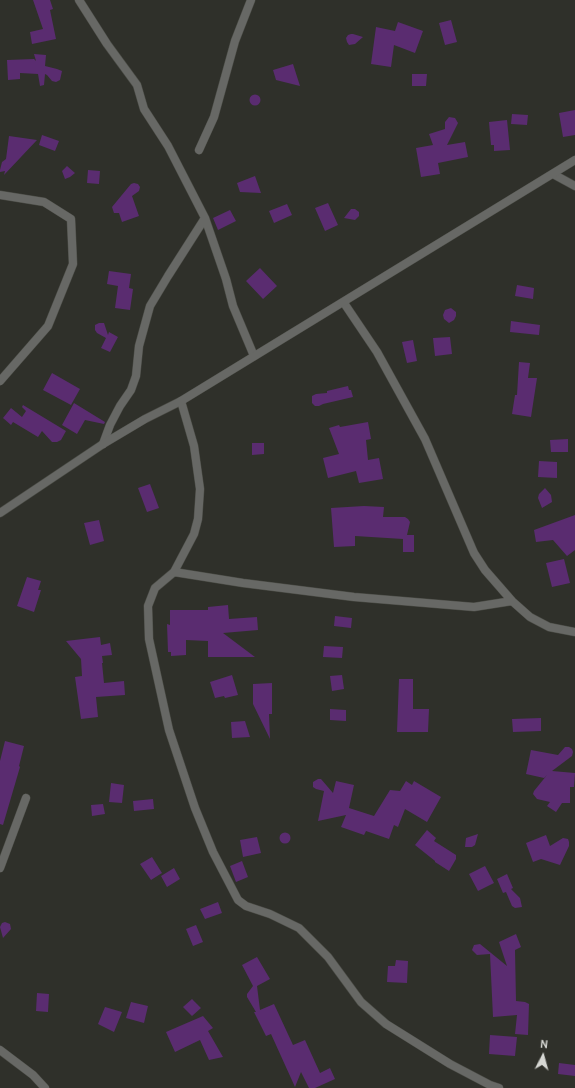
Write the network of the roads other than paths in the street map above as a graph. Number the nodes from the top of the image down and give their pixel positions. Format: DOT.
graph roads {
  1 [pos="79,0"];
  2 [pos="251,0"];
  3 [pos="199,150"];
  4 [pos="575,160"];
  5 [pos="553,174"];
  6 [pos="575,186"];
  7 [pos="0,195"];
  8 [pos="205,218"];
  9 [pos="344,303"];
  10 [pos="254,356"];
  11 [pos="0,381"];
  12 [pos="181,402"];
  13 [pos="103,444"];
  14 [pos="0,513"];
  15 [pos="174,572"];
  16 [pos="512,601"];
  17 [pos="575,632"];
  18 [pos="26,798"];
  19 [pos="0,868"];
  20 [pos="0,1050"];
  21 [pos="45,1088"];
  22 [pos="499,1088"];
  1 -- 8 [label="street"];
  2 -- 3 [label="street"];
  4 -- 5 [label="street"];
  5 -- 6 [label="street"];
  5 -- 9 [label="street"];
  7 -- 11 [label="street"];
  8 -- 10 [label="street"];
  8 -- 13 [label="street"];
  9 -- 10 [label="street"];
  9 -- 16 [label="street"];
  10 -- 12 [label="street"];
  12 -- 13 [label="street"];
  12 -- 15 [label="street"];
  13 -- 14 [label="street"];
  15 -- 16 [label="street"];
  15 -- 22 [label="street"];
  16 -- 17 [label="street"];
  18 -- 19 [label="street"];
  20 -- 21 [label="street"];
}
